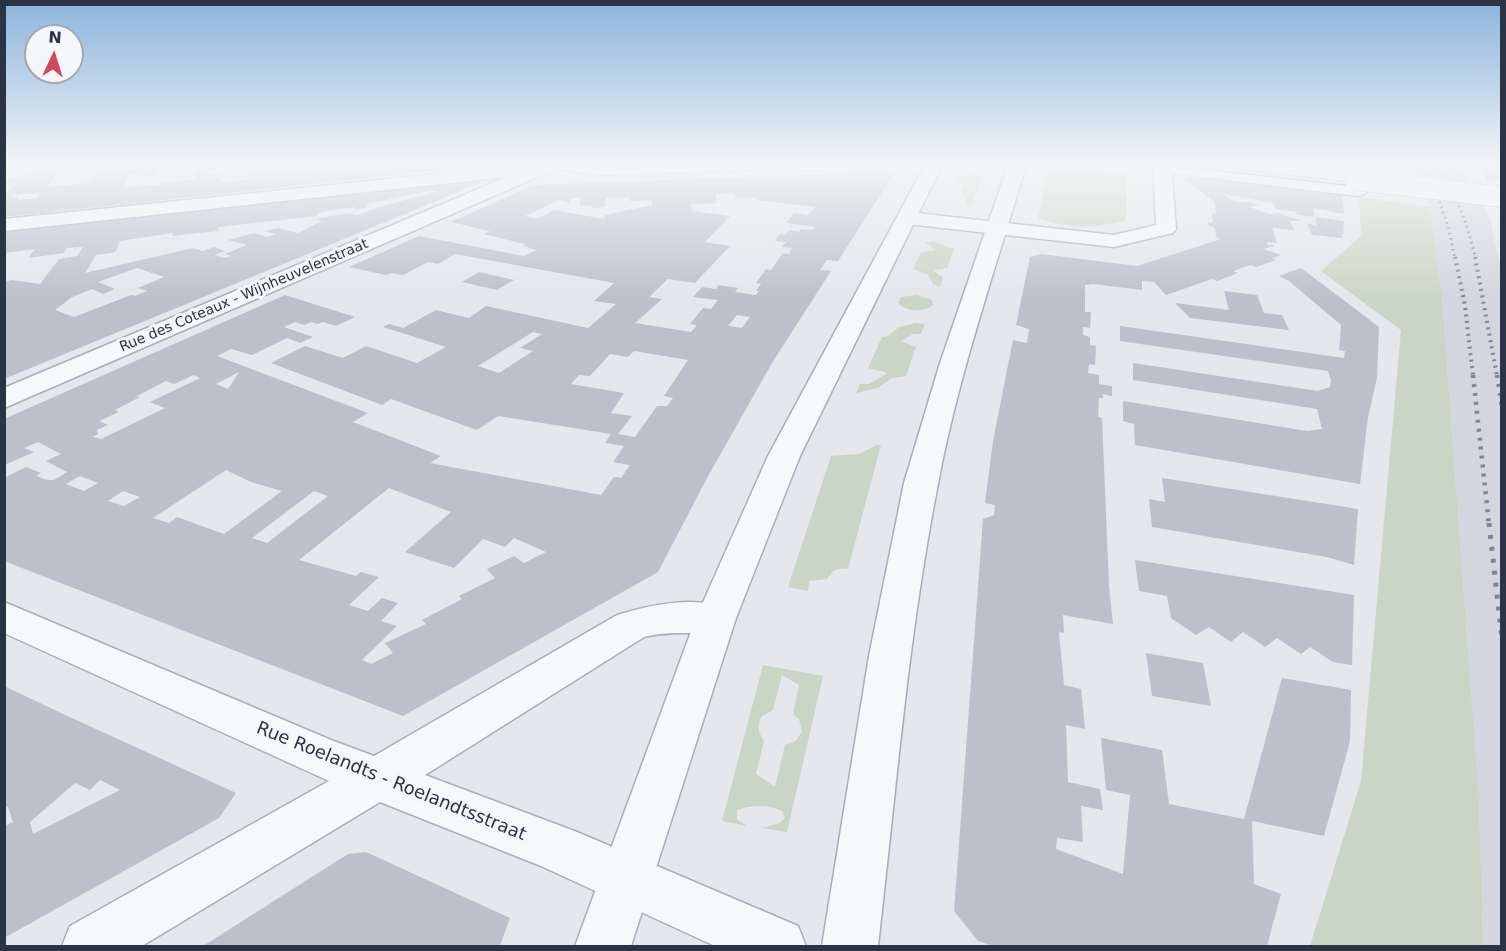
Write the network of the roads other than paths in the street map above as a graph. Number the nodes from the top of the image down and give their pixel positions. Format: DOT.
graph roads {
  1 [pos="150,209"];
  2 [pos="448,209"];
  3 [pos="911,209"];
  4 [pos="1003,209"];
  5 [pos="1163,209"];
  6 [pos="907,218"];
  7 [pos="4,225"];
  8 [pos="997,228"];
  9 [pos="4,399"];
  10 [pos="4,616"];
  11 [pos="716,618"];
  12 [pos="376,778"];
  13 [pos="625,879"];
  14 [pos="90,946"];
  15 [pos="603,946"];
  16 [pos="778,946"];
  17 [pos="850,946"];
  1 -- 7 [label="street"];
  2 -- 9 [label="street, Rue des Coteaux - Wijnheuvelenstraat"];
  3 -- 6 [label="street"];
  4 -- 8 [label="street"];
  5 -- 8 [label="street"];
  6 -- 8 [label="street"];
  6 -- 11 [label="street"];
  8 -- 17 [label="street"];
  10 -- 12 [label="street, Rue Roelandts - Roelandtsstraat"];
  11 -- 12 [label="street"];
  11 -- 13 [label="street"];
  12 -- 13 [label="street, Rue Roelandts - Roelandtsstraat"];
  12 -- 14 [label="street"];
  13 -- 15 [label="street"];
  13 -- 16 [label="street, Rue Roelandts - Roelandtsstraat"];
}
